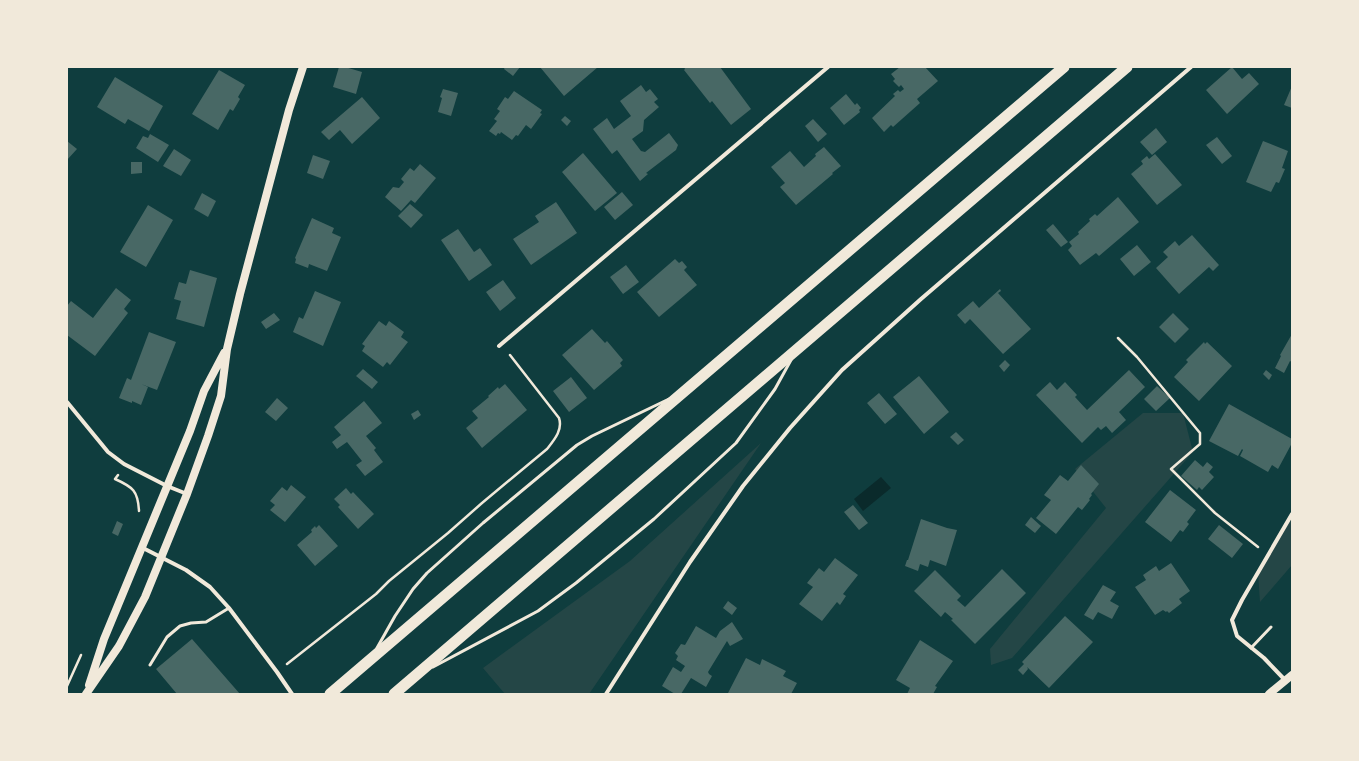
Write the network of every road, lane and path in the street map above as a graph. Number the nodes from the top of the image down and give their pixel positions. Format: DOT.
graph roads {
  1 [pos="303,67"];
  2 [pos="828,67"];
  3 [pos="1064,67"];
  4 [pos="1127,67"];
  5 [pos="1191,67"];
  6 [pos="1118,338"];
  7 [pos="499,346"];
  8 [pos="227,349"];
  9 [pos="797,349"];
  10 [pos="686,390"];
  11 [pos="67,402"];
  12 [pos="124,464"];
  13 [pos="166,486"];
  14 [pos="187,494"];
  15 [pos="1292,514"];
  16 [pos="137,518"];
  17 [pos="143,548"];
  18 [pos="1268,554"];
  19 [pos="162,557"];
  20 [pos="229,608"];
  21 [pos="1271,627"];
  22 [pos="1251,648"];
  23 [pos="82,654"];
  24 [pos="370,660"];
  25 [pos="150,665"];
  26 [pos="277,672"];
  27 [pos="412,678"];
  28 [pos="1289,678"];
  29 [pos="67,686"];
  30 [pos="86,693"];
  31 [pos="292,694"];
  32 [pos="330,694"];
  33 [pos="394,694"];
  34 [pos="606,694"];
  35 [pos="1268,694"];
  1 -- 8 [label="main road"];
  2 -- 7 [label="street"];
  3 -- 10 [label="highway"];
  4 -- 9 [label="highway"];
  5 -- 34 [label="street"];
  6 -- 18 [label="path"];
  7 -- 26 [label="path"];
  8 -- 13 [label="main road"];
  8 -- 14 [label="main road"];
  9 -- 27 [label="highway"];
  9 -- 27 [label="lane"];
  10 -- 24 [label="highway"];
  10 -- 24 [label="lane"];
  11 -- 12 [label="street"];
  12 -- 13 [label="street"];
  12 -- 16 [label="path"];
  13 -- 14 [label="street"];
  13 -- 17 [label="main road"];
  14 -- 19 [label="main road"];
  15 -- 18 [label="street"];
  17 -- 19 [label="street"];
  17 -- 30 [label="main road"];
  18 -- 22 [label="street"];
  19 -- 20 [label="street"];
  19 -- 30 [label="main road"];
  20 -- 25 [label="lane"];
  20 -- 26 [label="street"];
  21 -- 22 [label="lane"];
  22 -- 28 [label="street"];
  23 -- 29 [label="path"];
  24 -- 32 [label="highway"];
  26 -- 31 [label="street"];
  27 -- 33 [label="highway"];
  28 -- 35 [label="main road"];
}
